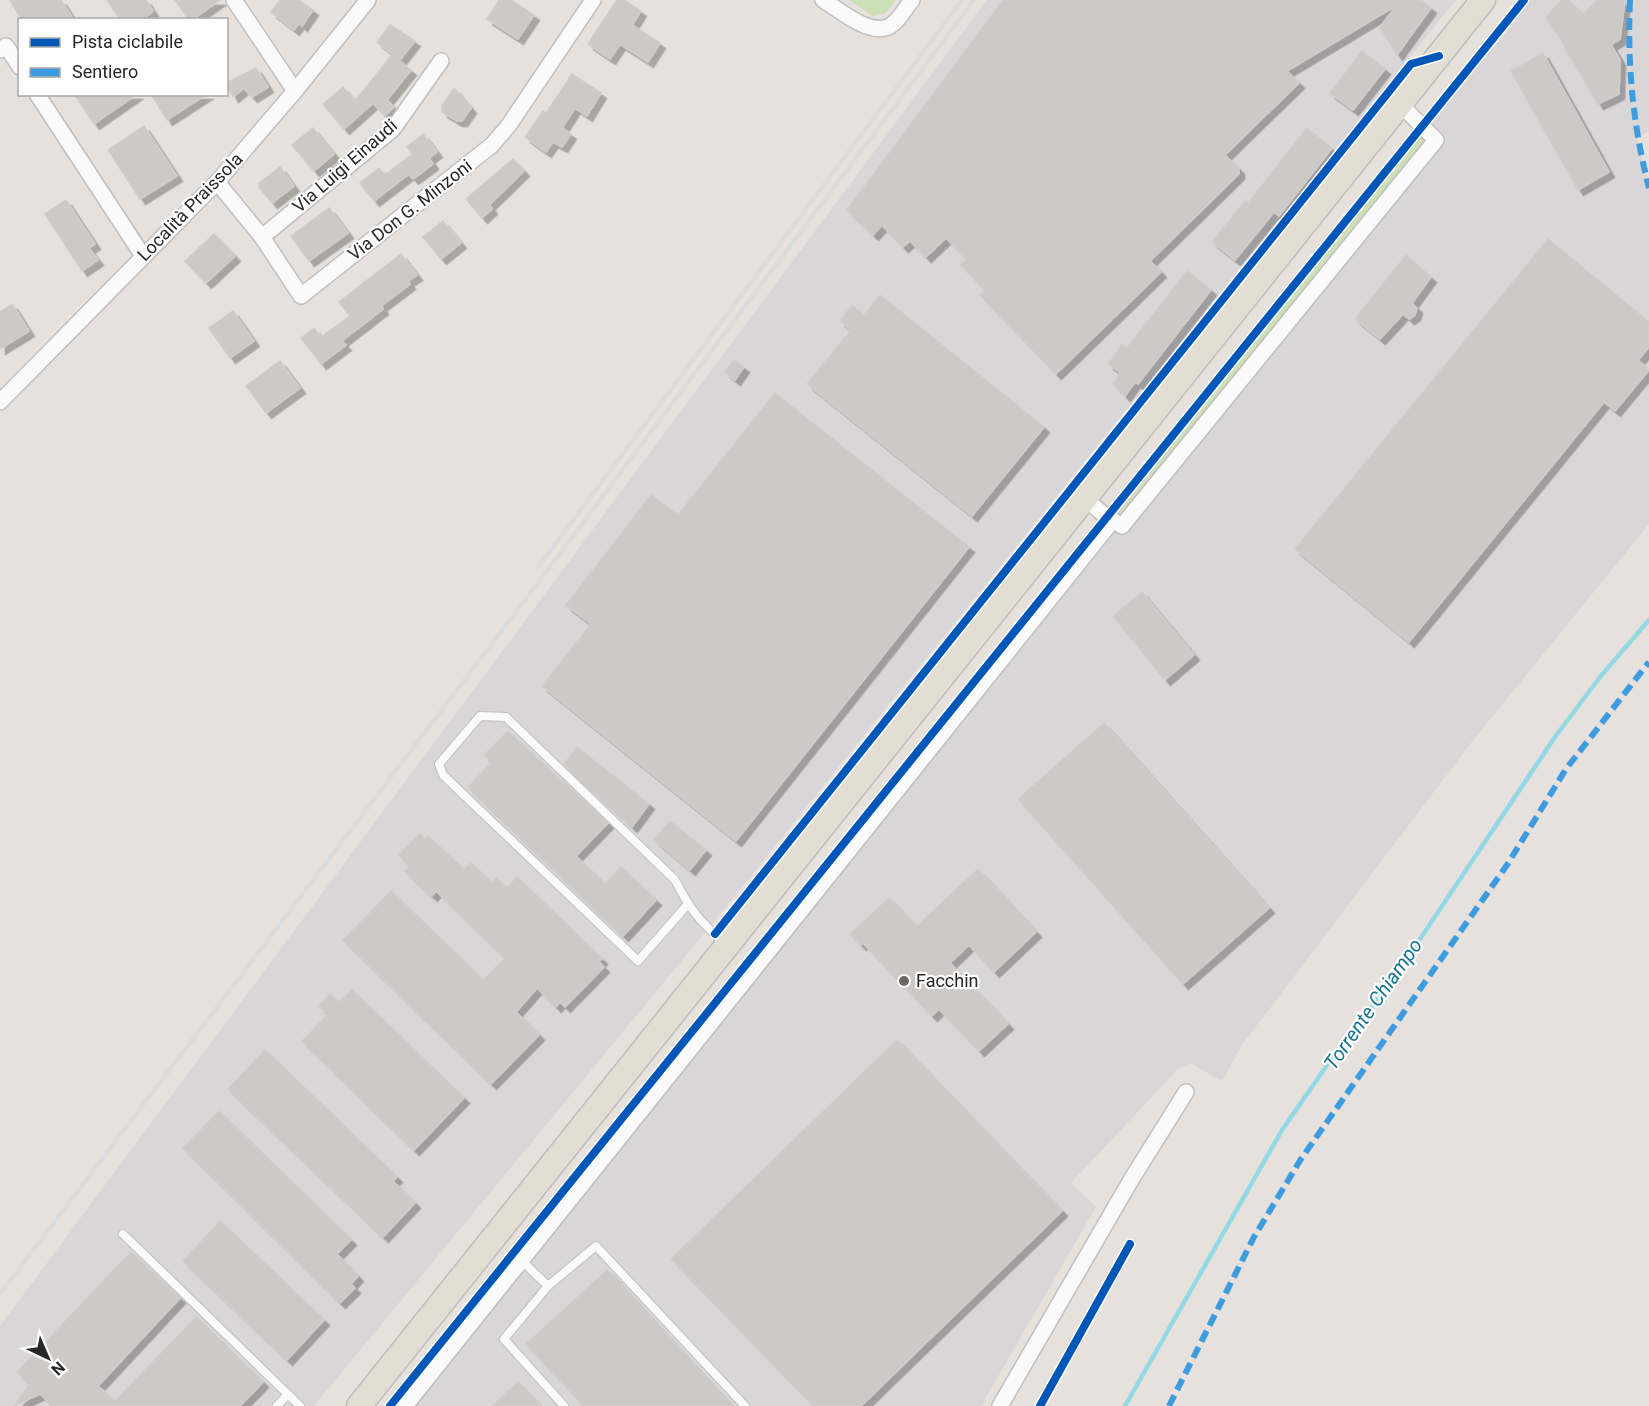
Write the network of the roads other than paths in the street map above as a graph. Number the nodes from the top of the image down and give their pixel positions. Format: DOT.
graph roads {
  1 [pos="234,0"];
  2 [pos="368,0"];
  3 [pos="593,0"];
  4 [pos="823,0"];
  5 [pos="912,0"];
  6 [pos="1483,0"];
  7 [pos="0,50"];
  8 [pos="441,61"];
  9 [pos="18,64"];
  10 [pos="295,91"];
  11 [pos="39,96"];
  12 [pos="1401,105"];
  13 [pos="217,182"];
  14 [pos="262,237"];
  15 [pos="143,256"];
  16 [pos="0,402"];
  17 [pos="1085,498"];
  18 [pos="1113,520"];
  19 [pos="688,904"];
  20 [pos="727,946"];
  21 [pos="1186,1092"];
  22 [pos="123,1234"];
  23 [pos="522,1261"];
  24 [pos="548,1286"];
  25 [pos="288,1394"];
  26 [pos="277,1406"];
  27 [pos="300,1406"];
  28 [pos="359,1406"];
  29 [pos="405,1406"];
  30 [pos="564,1406"];
  31 [pos="746,1406"];
  32 [pos="1000,1406"];
  1 -- 10 [label="street"];
  2 -- 10 [label="street, Località Praissola"];
  3 -- 14 [label="street, Via Don G. Minzoni"];
  4 -- 5 [label="street"];
  6 -- 12 [label="main road"];
  7 -- 9 [label="street"];
  8 -- 14 [label="street, Via Luigi Einaudi"];
  10 -- 13 [label="street, Località Praissola"];
  11 -- 15 [label="street"];
  12 -- 17 [label="main road"];
  12 -- 18 [label="street"];
  13 -- 14 [label="street, Via Don G. Minzoni"];
  13 -- 15 [label="street, Località Praissola"];
  15 -- 16 [label="street, Località Praissola"];
  17 -- 18 [label="street"];
  17 -- 20 [label="main road"];
  18 -- 23 [label="street"];
  19 -- 19 [label="lane"];
  19 -- 20 [label="lane"];
  20 -- 28 [label="main road"];
  21 -- 32 [label="street"];
  22 -- 25 [label="lane"];
  23 -- 24 [label="lane"];
  23 -- 29 [label="street"];
  24 -- 30 [label="lane"];
  24 -- 31 [label="lane"];
  25 -- 26 [label="lane"];
  25 -- 27 [label="lane"];
}
